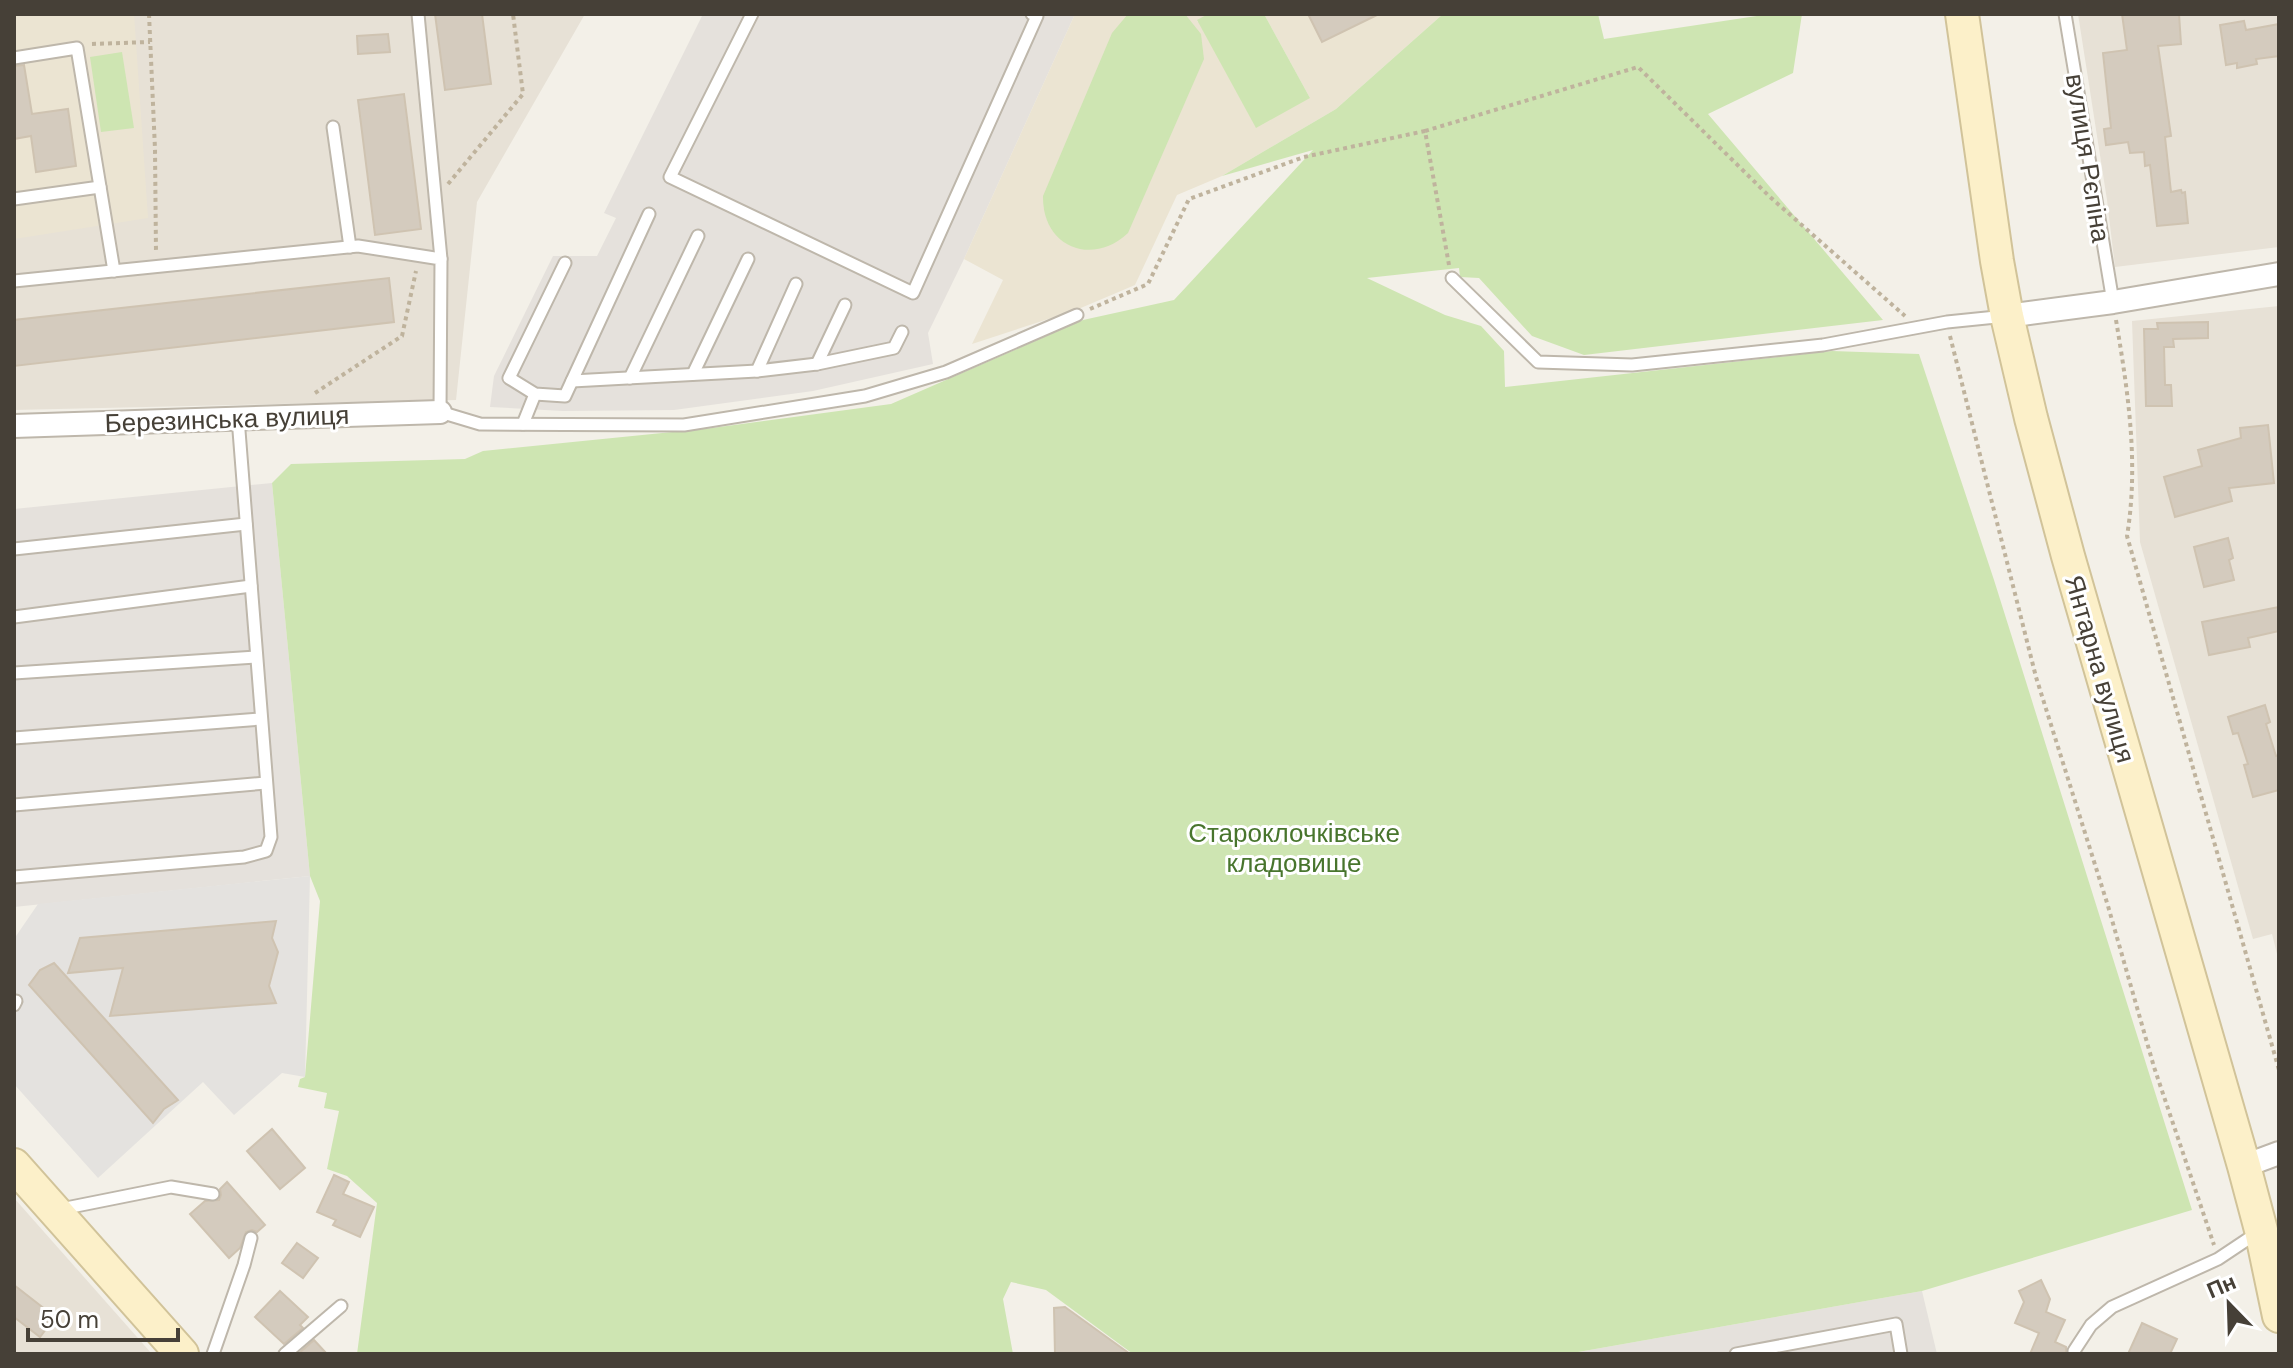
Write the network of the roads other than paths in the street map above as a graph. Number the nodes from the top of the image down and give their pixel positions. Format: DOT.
graph roads {
  1 [pos="418,14"];
  2 [pos="752,14"];
  3 [pos="1032,14"];
  4 [pos="1962,14"];
  5 [pos="2065,14"];
  6 [pos="14,58"];
  7 [pos="333,127"];
  8 [pos="100,187"];
  9 [pos="14,199"];
  10 [pos="649,214"];
  11 [pos="698,236"];
  12 [pos="350,247"];
  13 [pos="441,259"];
  14 [pos="748,259"];
  15 [pos="565,263"];
  16 [pos="114,271"];
  17 [pos="2279,274"];
  18 [pos="1452,278"];
  19 [pos="14,281"];
  20 [pos="796,284"];
  21 [pos="2113,302"];
  22 [pos="845,305"];
  23 [pos="1077,315"];
  24 [pos="2007,316"];
  25 [pos="902,332"];
  26 [pos="817,364"];
  27 [pos="757,371"];
  28 [pos="693,374"];
  29 [pos="630,378"];
  30 [pos="572,381"];
  31 [pos="535,394"];
  32 [pos="440,412"];
  33 [pos="238,418"];
  34 [pos="523,424"];
  35 [pos="14,426"];
  36 [pos="246,524"];
  37 [pos="14,549"];
  38 [pos="251,586"];
  39 [pos="14,617"];
  40 [pos="256,657"];
  41 [pos="14,673"];
  42 [pos="261,719"];
  43 [pos="14,738"];
  44 [pos="266,783"];
  45 [pos="14,805"];
  46 [pos="14,877"];
  47 [pos="2279,1153"];
  48 [pos="14,1165"];
  49 [pos="2244,1166"];
  50 [pos="213,1194"];
  51 [pos="55,1210"];
  52 [pos="2261,1230"];
  53 [pos="251,1238"];
  54 [pos="341,1306"];
  55 [pos="2279,1316"];
  56 [pos="2074,1351"];
  57 [pos="182,1354"];
  58 [pos="213,1354"];
  59 [pos="285,1354"];
  60 [pos="1736,1354"];
  61 [pos="1901,1354"];
  1 -- 13 [label="lane"];
  2 -- 3 [label="lane"];
  4 -- 24 [label="main road, Янтарна вулиця"];
  5 -- 21 [label="lane, вулиця Рєпіна"];
  6 -- 8 [label="lane"];
  7 -- 12 [label="lane"];
  8 -- 9 [label="lane"];
  8 -- 16 [label="lane"];
  10 -- 30 [label="lane"];
  11 -- 29 [label="lane"];
  12 -- 13 [label="lane"];
  12 -- 16 [label="lane"];
  13 -- 32 [label="lane"];
  14 -- 28 [label="lane"];
  15 -- 31 [label="lane"];
  16 -- 19 [label="lane"];
  17 -- 21 [label="street"];
  18 -- 24 [label="lane"];
  20 -- 27 [label="lane"];
  21 -- 24 [label="street"];
  22 -- 26 [label="lane"];
  23 -- 34 [label="lane"];
  24 -- 49 [label="main road, Янтарна вулиця"];
  25 -- 26 [label="lane"];
  26 -- 27 [label="lane"];
  27 -- 28 [label="lane"];
  28 -- 29 [label="lane"];
  29 -- 30 [label="lane"];
  30 -- 31 [label="lane"];
  31 -- 34 [label="lane"];
  32 -- 33 [label="street, Березинська вулиця"];
  32 -- 34 [label="lane"];
  33 -- 35 [label="street, Березинська вулиця"];
  33 -- 36 [label="lane"];
  36 -- 37 [label="lane"];
  36 -- 38 [label="lane"];
  38 -- 39 [label="lane"];
  38 -- 40 [label="lane"];
  40 -- 41 [label="lane"];
  40 -- 42 [label="lane"];
  42 -- 43 [label="lane"];
  42 -- 44 [label="lane"];
  44 -- 45 [label="lane"];
  44 -- 46 [label="lane"];
  47 -- 49 [label="street"];
  48 -- 51 [label="main road"];
  49 -- 52 [label="main road, Янтарна вулиця"];
  50 -- 51 [label="lane"];
  51 -- 57 [label="main road"];
  52 -- 55 [label="main road, Янтарна вулиця"];
  52 -- 56 [label="lane"];
  53 -- 58 [label="lane"];
  54 -- 59 [label="lane"];
  60 -- 61 [label="lane"];
}
